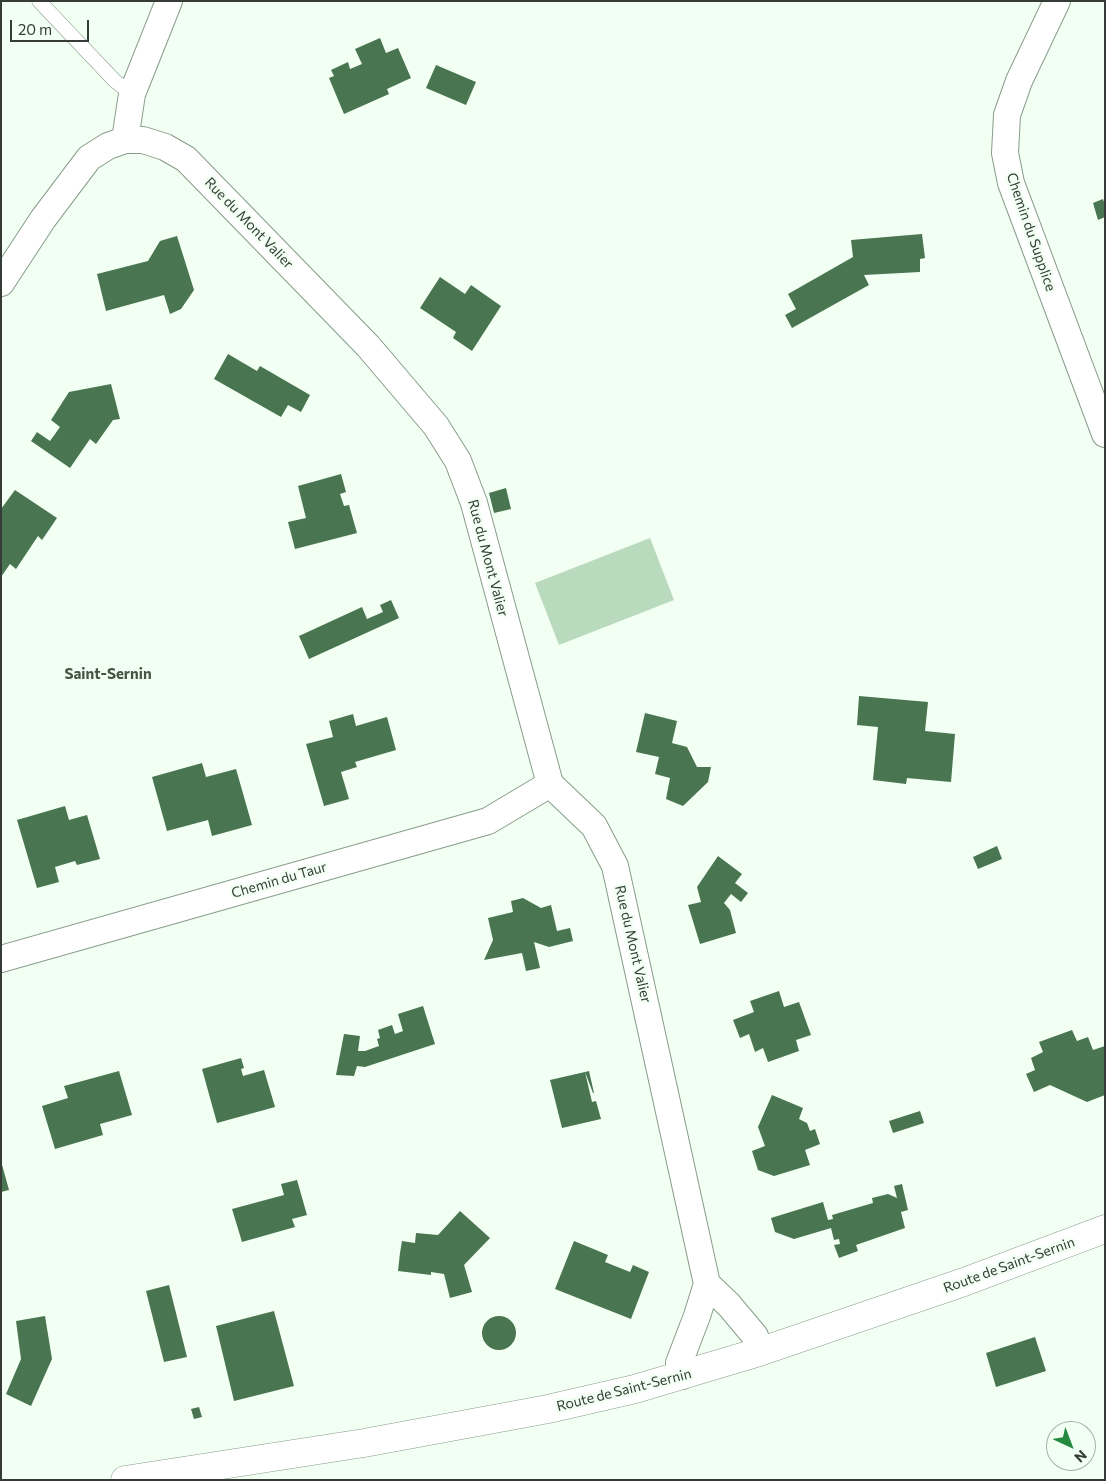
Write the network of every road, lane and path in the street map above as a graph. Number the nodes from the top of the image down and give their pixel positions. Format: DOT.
graph roads {
  1 [pos="39,1"];
  2 [pos="169,1"];
  3 [pos="1058,1"];
  4 [pos="132,94"];
  5 [pos="125,140"];
  6 [pos="1,283"];
  7 [pos="1105,434"];
  8 [pos="550,784"];
  9 [pos="1,959"];
  10 [pos="1105,1229"];
  11 [pos="707,1284"];
  12 [pos="759,1352"];
  13 [pos="682,1376"];
  14 [pos="125,1480"];
  1 -- 4 [label="lane"];
  2 -- 4 [label="street"];
  3 -- 7 [label="street, Chemin du Supplice"];
  4 -- 5 [label="street"];
  5 -- 6 [label="street, Rue du Mont Valier"];
  5 -- 8 [label="street, Rue du Mont Valier"];
  8 -- 9 [label="street, Chemin du Taur"];
  8 -- 11 [label="street, Rue du Mont Valier"];
  10 -- 12 [label="street, Route de Saint-Sernin"];
  11 -- 12 [label="street"];
  11 -- 13 [label="street, Rue du Mont Valier"];
  12 -- 13 [label="street, Route de Saint-Sernin"];
  13 -- 14 [label="street, Route de Saint-Sernin"];
}
